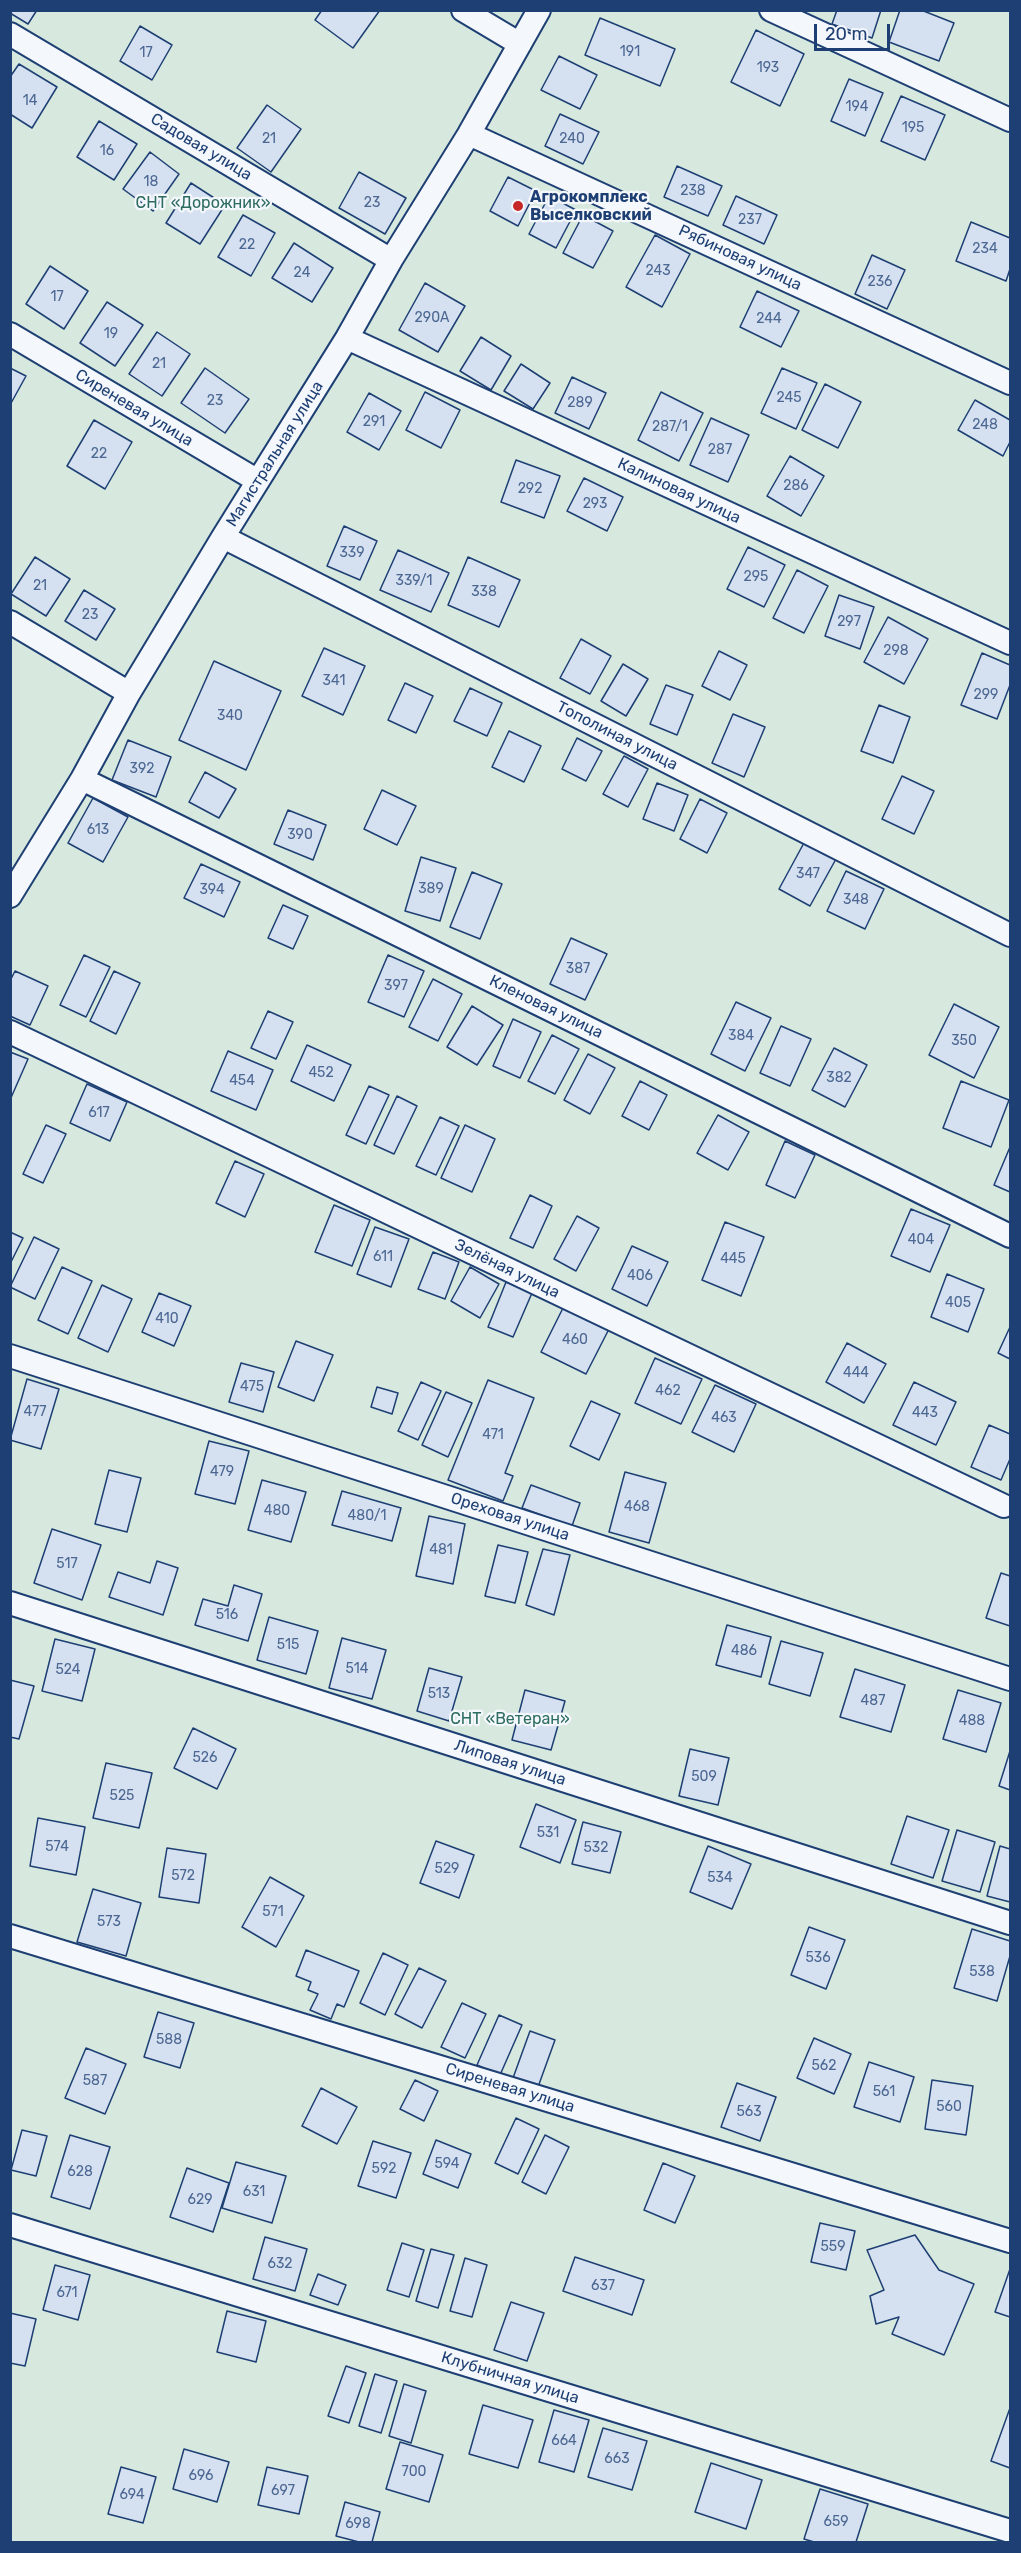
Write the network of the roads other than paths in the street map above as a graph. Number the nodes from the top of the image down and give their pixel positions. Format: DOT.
graph roads {
  1 [pos="463,10"];
  2 [pos="539,10"];
  3 [pos="771,10"];
  4 [pos="10,34"];
  5 [pos="520,44"];
  6 [pos="1011,120"];
  7 [pos="469,134"];
  8 [pos="391,260"];
  9 [pos="10,334"];
  10 [pos="347,338"];
  11 [pos="1011,383"];
  12 [pos="258,481"];
  13 [pos="223,537"];
  14 [pos="10,622"];
  15 [pos="1011,643"];
  16 [pos="129,693"];
  17 [pos="82,779"];
  18 [pos="10,896"];
  19 [pos="1011,935"];
  20 [pos="10,1032"];
  21 [pos="1011,1236"];
  22 [pos="10,1356"];
  23 [pos="1004,1506"];
  24 [pos="10,1603"];
  25 [pos="1011,1679"];
  26 [pos="1011,1923"];
  27 [pos="10,1936"];
  28 [pos="10,2225"];
  29 [pos="1011,2241"];
  30 [pos="1011,2532"];
  1 -- 5 [label="street"];
  2 -- 5 [label="street, Магистральная улица"];
  3 -- 6 [label="street"];
  4 -- 8 [label="street, Садовая улица"];
  5 -- 7 [label="street, Магистральная улица"];
  7 -- 8 [label="street, Магистральная улица"];
  7 -- 11 [label="street, Рябиновая улица"];
  8 -- 10 [label="street, Магистральная улица"];
  9 -- 12 [label="street, Сиреневая улица"];
  10 -- 12 [label="street, Магистральная улица"];
  10 -- 15 [label="street, Калиновая улица"];
  12 -- 13 [label="street, Магистральная улица"];
  13 -- 16 [label="street, Магистральная улица"];
  13 -- 19 [label="street, Тополиная улица"];
  14 -- 16 [label="street"];
  16 -- 17 [label="street, Магистральная улица"];
  17 -- 18 [label="street, Магистральная улица"];
  17 -- 21 [label="street, Кленовая улица"];
  20 -- 23 [label="street, Зелёная улица"];
  22 -- 25 [label="street, Ореховая улица"];
  24 -- 26 [label="street, Липовая улица"];
  27 -- 29 [label="street, Сиреневая улица"];
  28 -- 30 [label="street, Клубничная улица"];
}
